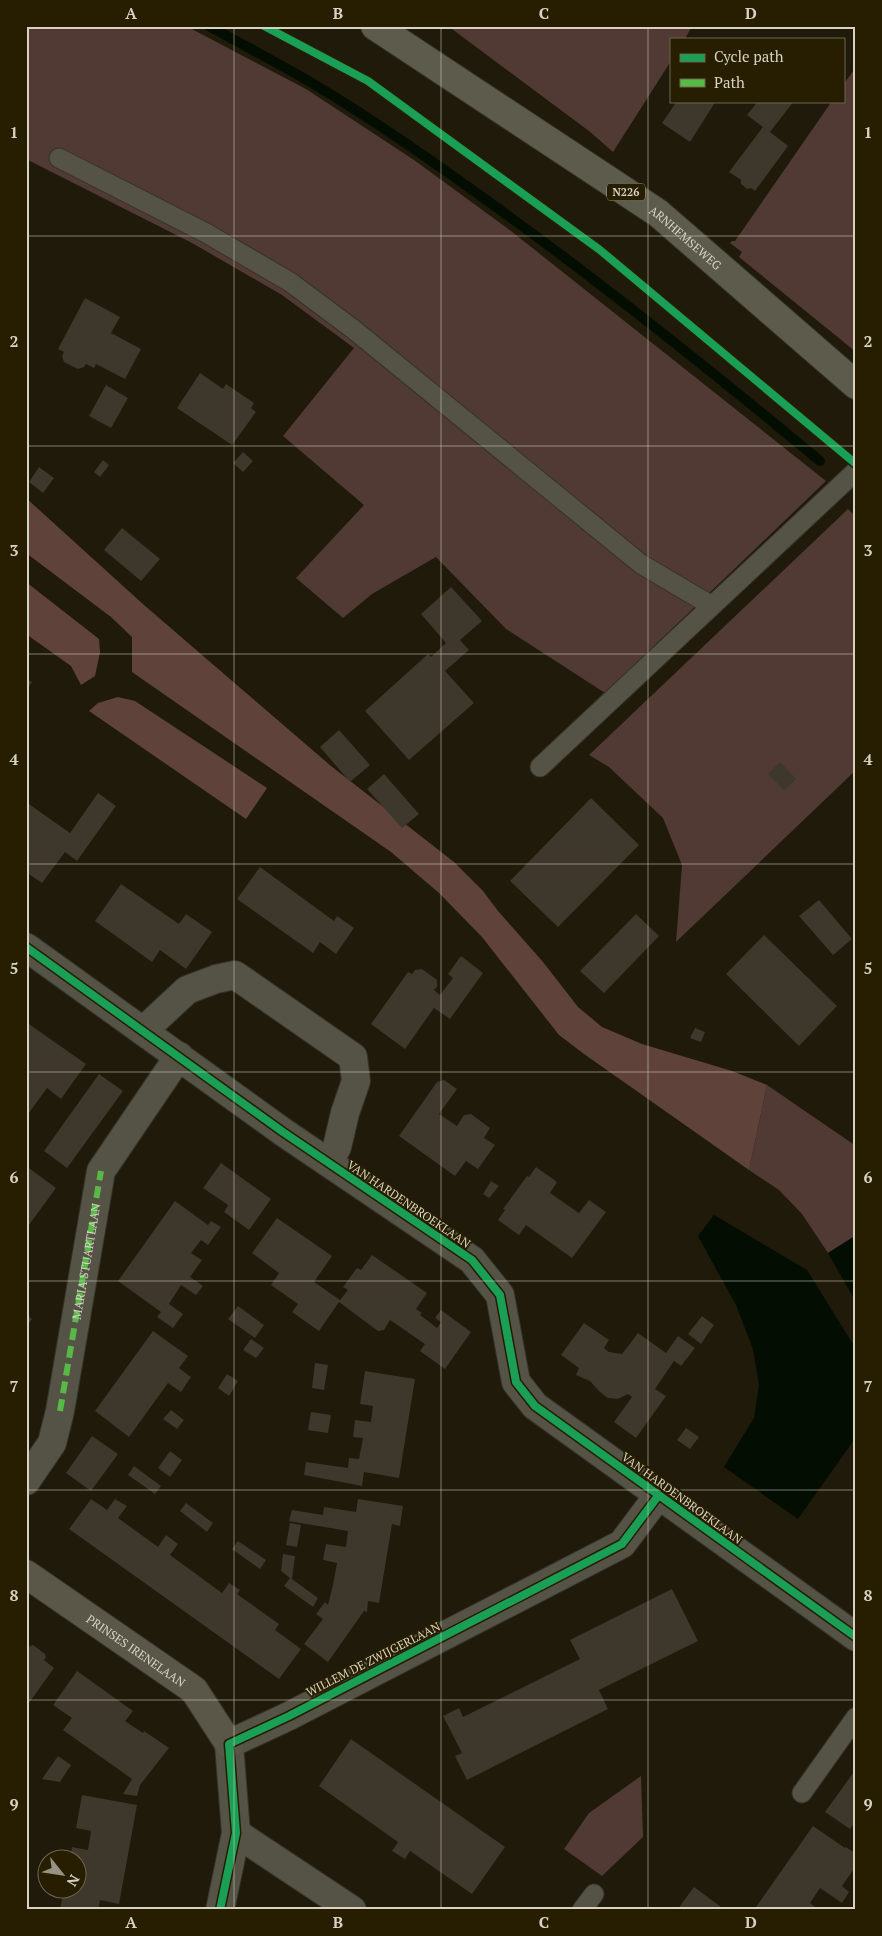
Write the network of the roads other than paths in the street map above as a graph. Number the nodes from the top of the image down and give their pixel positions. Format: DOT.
graph roads {
  1 [pos="375,26"];
  2 [pos="59,158"];
  3 [pos="856,385"];
  4 [pos="856,471"];
  5 [pos="712,606"];
  6 [pos="540,767"];
  7 [pos="26,947"];
  8 [pos="144,1031"];
  9 [pos="179,1056"];
  10 [pos="329,1163"];
  11 [pos="26,1481"];
  12 [pos="658,1496"];
  13 [pos="26,1574"];
  14 [pos="856,1637"];
  15 [pos="856,1717"];
  16 [pos="230,1744"];
  17 [pos="802,1793"];
  18 [pos="236,1833"];
  19 [pos="594,1894"];
  20 [pos="220,1910"];
  21 [pos="352,1910"];
  22 [pos="582,1910"];
  1 -- 3 [label="main road, ARNHEMSEWEG / N226"];
  2 -- 5 [label="lane"];
  4 -- 5 [label="lane"];
  5 -- 6 [label="lane"];
  7 -- 8 [label="street, VAN HARDENBROEKLAAN"];
  8 -- 9 [label="street, VAN HARDENBROEKLAAN"];
  8 -- 10 [label="street, VAN HARDENBROEKLAAN"];
  9 -- 10 [label="street, VAN HARDENBROEKLAAN"];
  9 -- 11 [label="street, MARIA STUARTLAAN"];
  10 -- 12 [label="street, VAN HARDENBROEKLAAN"];
  12 -- 14 [label="street, VAN HARDENBROEKLAAN"];
  12 -- 16 [label="street, WILLEM DE ZWIJGERLAAN"];
  13 -- 16 [label="street, PRINSES IRENELAAN"];
  15 -- 17 [label="lane"];
  16 -- 18 [label="street"];
  18 -- 20 [label="street"];
  18 -- 21 [label="street"];
  19 -- 22 [label="lane"];
}
